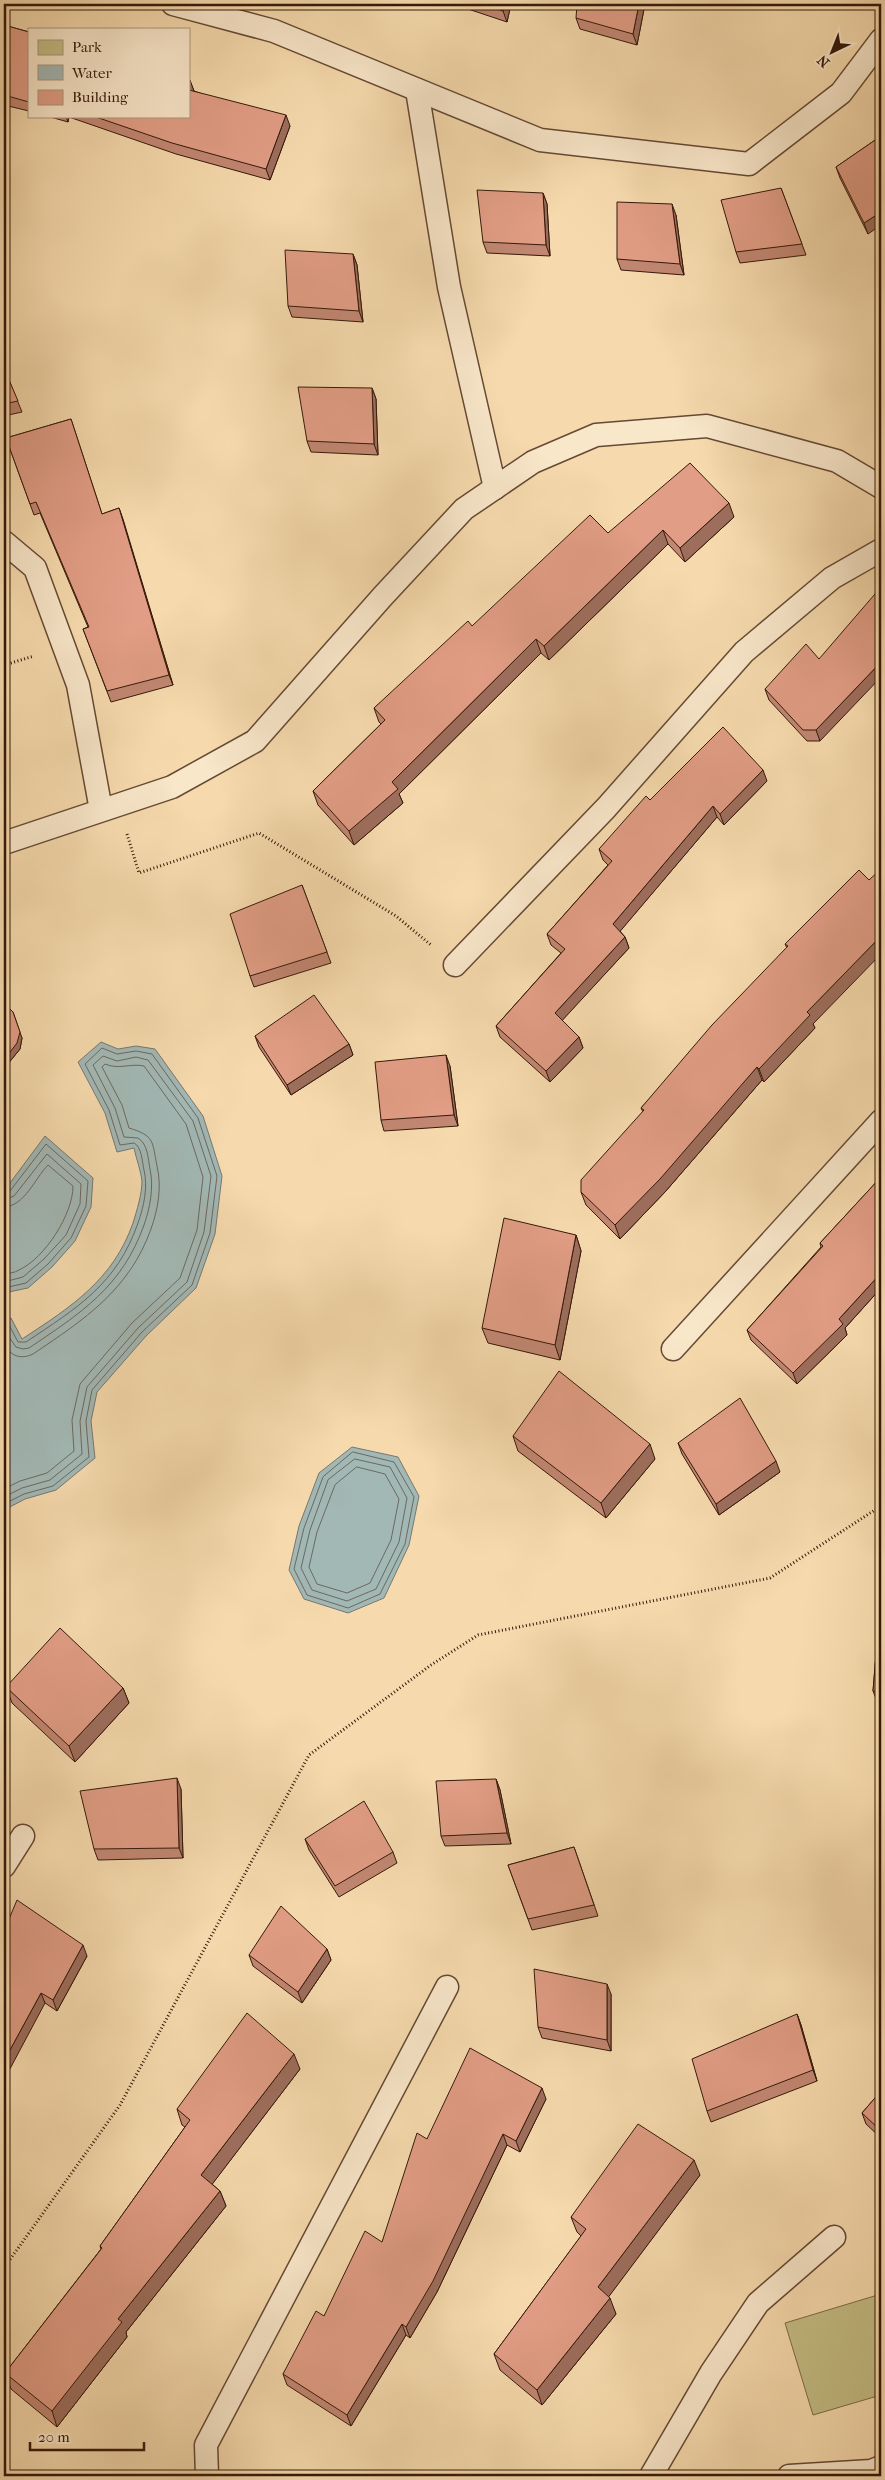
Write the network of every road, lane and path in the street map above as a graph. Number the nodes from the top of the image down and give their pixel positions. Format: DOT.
graph roads {
  1 [pos="173,4"];
  2 [pos="881,40"];
  3 [pos="417,90"];
  4 [pos="495,488"];
  5 [pos="881,488"];
  6 [pos="4,542"];
  7 [pos="881,550"];
  8 [pos="109,807"];
  9 [pos="4,843"];
  10 [pos="455,965"];
  11 [pos="881,1121"];
  12 [pos="673,1349"];
  13 [pos="881,1506"];
  14 [pos="23,1836"];
  15 [pos="4,1866"];
  16 [pos="447,1987"];
  17 [pos="834,2237"];
  18 [pos="4,2268"];
  19 [pos="881,2467"];
  20 [pos="207,2476"];
  21 [pos="651,2476"];
  22 [pos="789,2476"];
  1 -- 3 [label="lane"];
  2 -- 3 [label="lane"];
  3 -- 4 [label="lane"];
  4 -- 5 [label="lane"];
  4 -- 8 [label="lane"];
  6 -- 8 [label="lane"];
  7 -- 10 [label="lane"];
  8 -- 9 [label="lane"];
  8 -- 10 [label="path"];
  11 -- 12 [label="lane"];
  13 -- 18 [label="path"];
  14 -- 15 [label="lane"];
  16 -- 20 [label="lane"];
  17 -- 21 [label="lane"];
  19 -- 22 [label="lane"];
}
